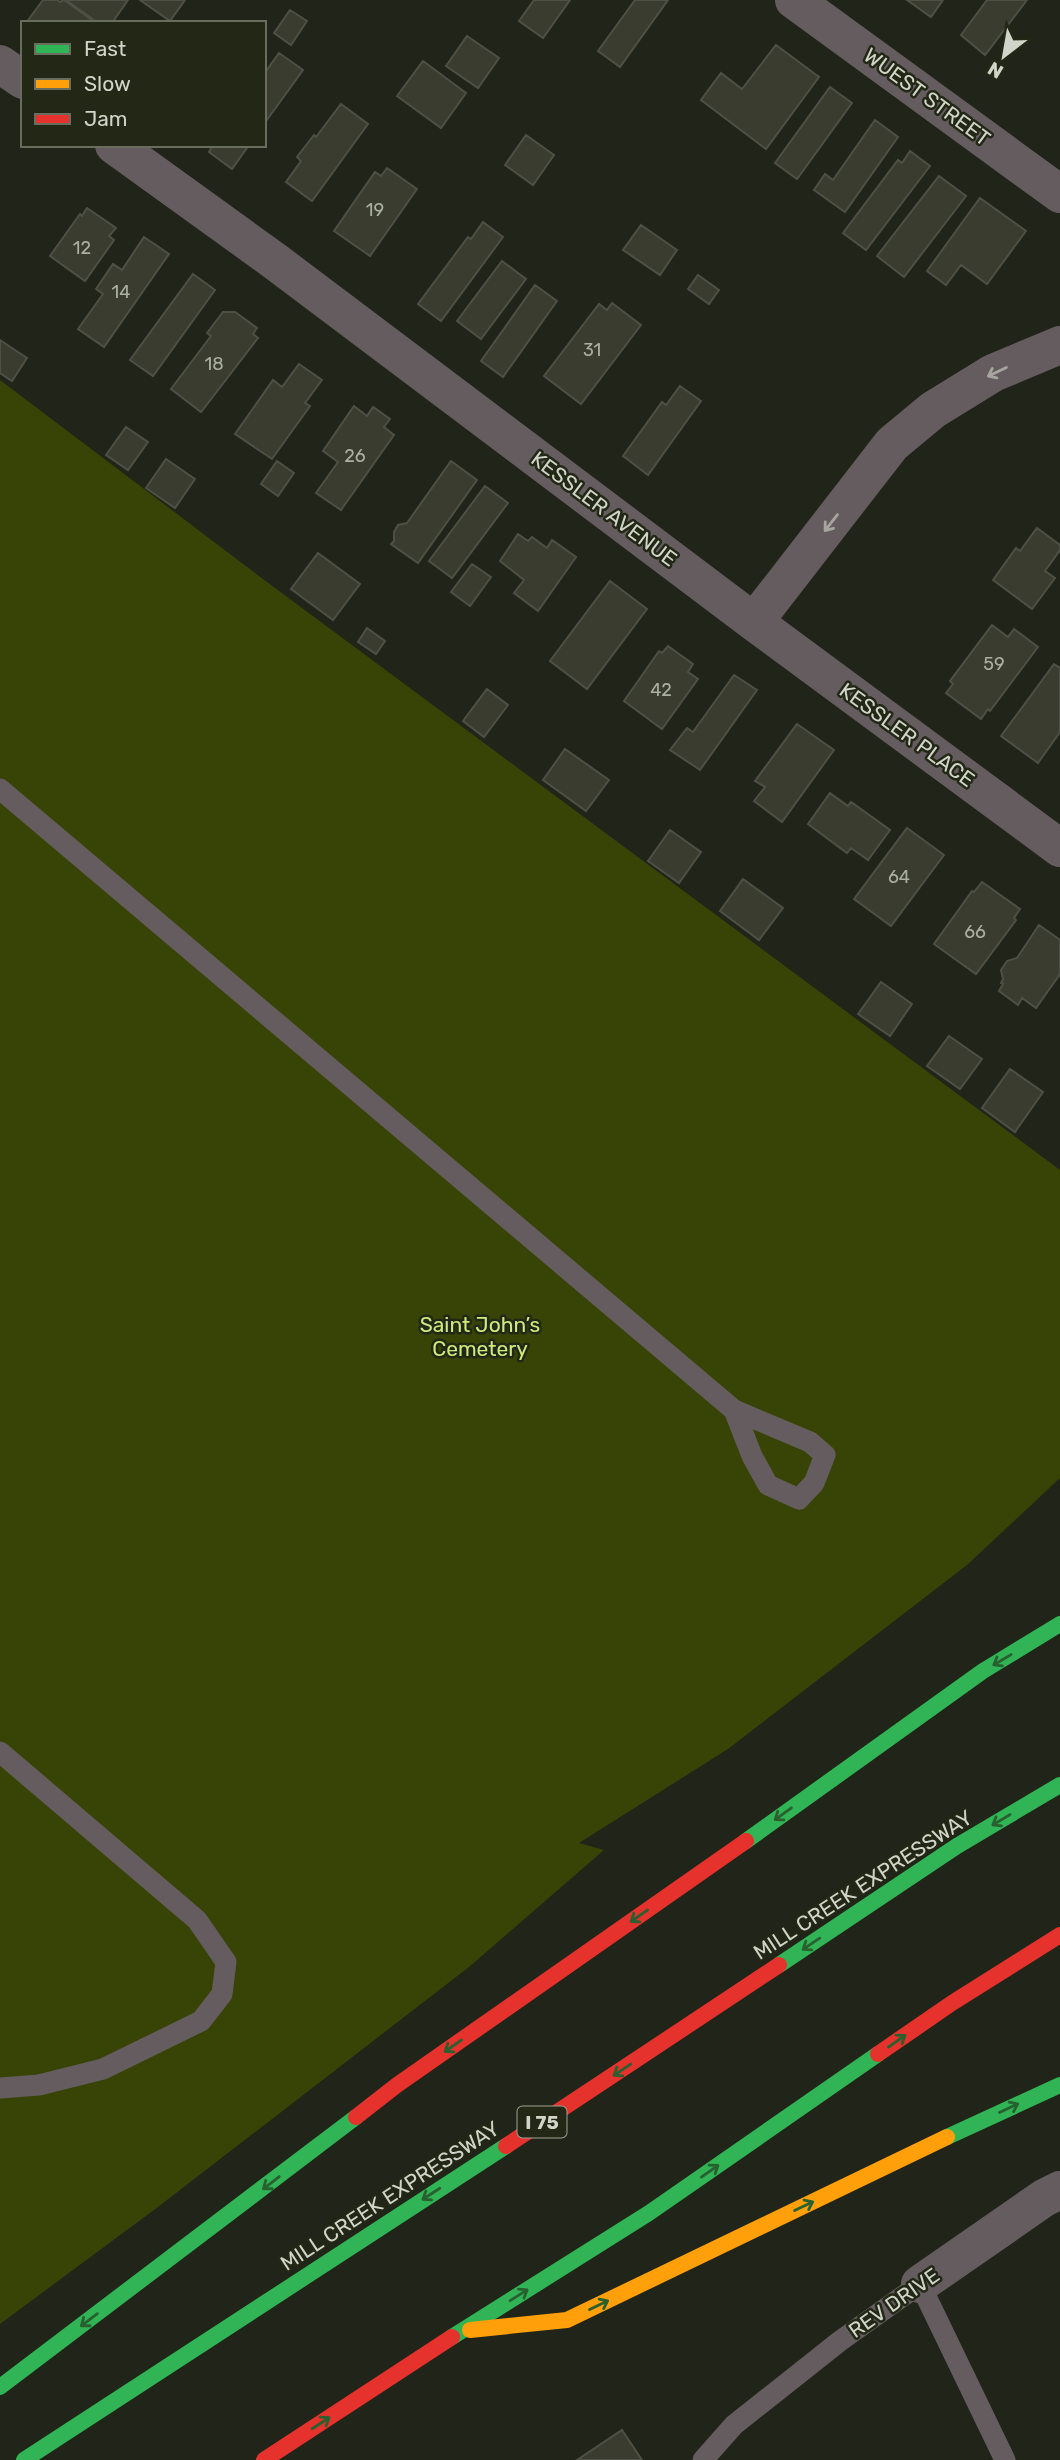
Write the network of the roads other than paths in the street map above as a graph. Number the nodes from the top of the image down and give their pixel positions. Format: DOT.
graph roads {
  1 [pos="794,0"];
  2 [pos="0,64"];
  3 [pos="21,79"];
  4 [pos="117,147"];
  5 [pos="1060,194"];
  6 [pos="1060,345"];
  7 [pos="754,622"];
  8 [pos="2,794"];
  9 [pos="1060,848"];
  10 [pos="734,1410"];
  11 [pos="1060,1625"];
  12 [pos="0,1752"];
  13 [pos="1060,1785"];
  14 [pos="1060,1935"];
  15 [pos="1060,2085"];
  16 [pos="0,2088"];
  17 [pos="1060,2190"];
  18 [pos="920,2284"];
  19 [pos="461,2331"];
  20 [pos="0,2387"];
  21 [pos="23,2460"];
  22 [pos="264,2460"];
  23 [pos="703,2460"];
  24 [pos="1005,2460"];
  1 -- 5 [label="street, WUEST STREET"];
  2 -- 3 [label="street"];
  4 -- 7 [label="street, KESSLER AVENUE"];
  6 -- 7 [label="street, one-way"];
  7 -- 9 [label="street, KESSLER PLACE"];
  8 -- 10 [label="lane"];
  10 -- 10 [label="lane"];
  11 -- 20 [label="highway, one-way"];
  12 -- 16 [label="lane"];
  13 -- 21 [label="highway, MILL CREEK EXPRESSWAY / I 75, one-way"];
  19 -- 14 [label="highway, one-way"];
  19 -- 15 [label="highway, one-way"];
  17 -- 18 [label="street, REV DRIVE"];
  18 -- 23 [label="lane, REV DRIVE"];
  18 -- 24 [label="lane"];
  22 -- 19 [label="highway, one-way"];
}
